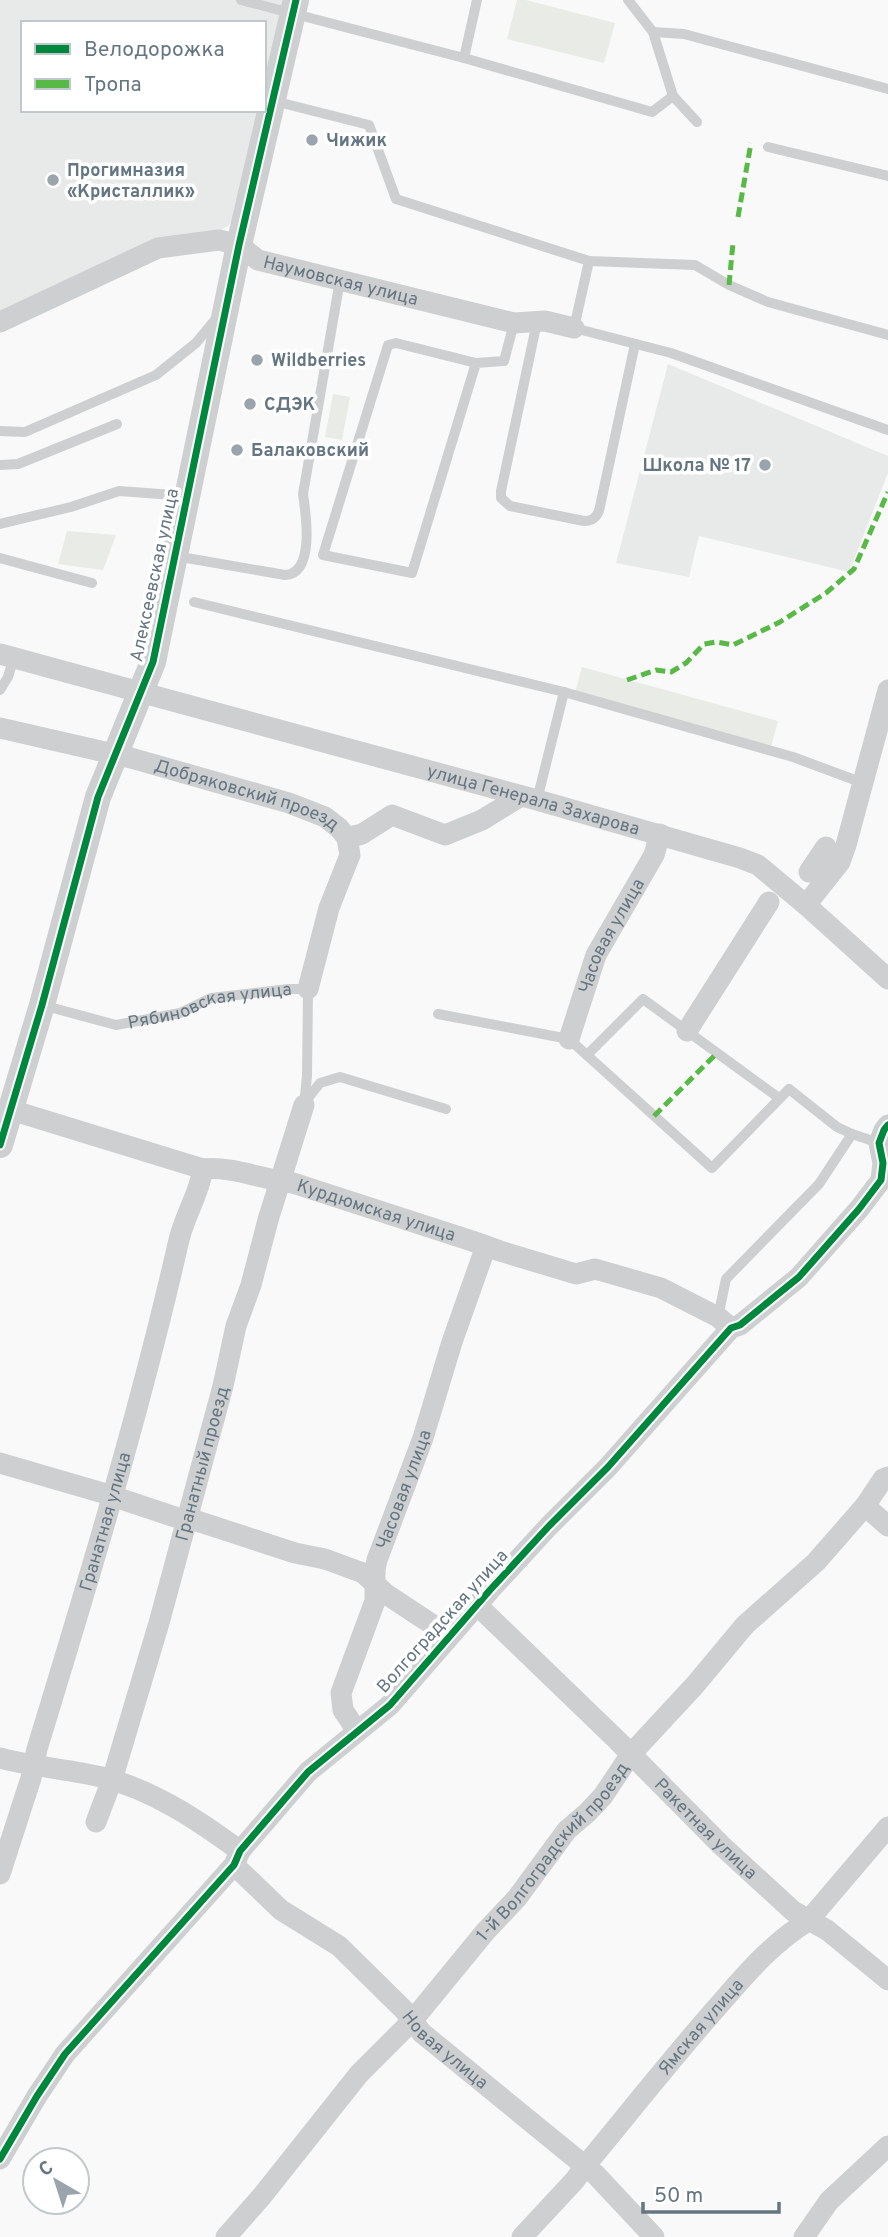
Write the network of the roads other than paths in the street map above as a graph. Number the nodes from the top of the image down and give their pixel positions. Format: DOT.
graph roads {
  1 [pos="242,0"];
  2 [pos="477,0"];
  3 [pos="628,0"];
  4 [pos="295,6"];
  5 [pos="653,32"];
  6 [pos="464,58"];
  7 [pos="888,89"];
  8 [pos="673,96"];
  9 [pos="274,101"];
  10 [pos="697,122"];
  11 [pos="768,147"];
  12 [pos="888,176"];
  13 [pos="239,246"];
  14 [pos="589,261"];
  15 [pos="340,280"];
  16 [pos="228,298"];
  17 [pos="0,321"];
  18 [pos="537,322"];
  19 [pos="514,323"];
  20 [pos="574,328"];
  21 [pos="888,335"];
  22 [pos="635,344"];
  23 [pos="476,363"];
  24 [pos="117,424"];
  25 [pos="888,430"];
  26 [pos="0,431"];
  27 [pos="0,465"];
  28 [pos="187,496"];
  29 [pos="0,524"];
  30 [pos="175,556"];
  31 [pos="0,558"];
  32 [pos="92,583"];
  33 [pos="194,602"];
  34 [pos="7,656"];
  35 [pos="0,690"];
  36 [pos="888,690"];
  37 [pos="565,692"];
  38 [pos="141,693"];
  39 [pos="885,717"];
  40 [pos="0,728"];
  41 [pos="115,755"];
  42 [pos="863,782"];
  43 [pos="529,798"];
  44 [pos="660,834"];
  45 [pos="347,838"];
  46 [pos="826,847"];
  47 [pos="809,872"];
  48 [pos="768,902"];
  49 [pos="806,905"];
  50 [pos="888,979"];
  51 [pos="308,989"];
  52 [pos="42,1004"];
  53 [pos="438,1014"];
  54 [pos="687,1031"];
  55 [pos="569,1039"];
  56 [pos="587,1055"];
  57 [pos="779,1098"];
  58 [pos="8,1102"];
  59 [pos="304,1105"];
  60 [pos="446,1109"];
  61 [pos="884,1134"];
  62 [pos="852,1135"];
  63 [pos="0,1145"];
  64 [pos="203,1169"];
  65 [pos="280,1182"];
  66 [pos="486,1246"];
  67 [pos="725,1322"];
  68 [pos="0,1464"];
  69 [pos="888,1476"];
  70 [pos="113,1496"];
  71 [pos="865,1506"];
  72 [pos="185,1519"];
  73 [pos="888,1526"];
  74 [pos="374,1583"];
  75 [pos="477,1605"];
  76 [pos="448,1637"];
  77 [pos="357,1731"];
  78 [pos="631,1754"];
  79 [pos="0,1758"];
  80 [pos="34,1766"];
  81 [pos="112,1780"];
  82 [pos="96,1822"];
  83 [pos="888,1826"];
  84 [pos="237,1858"];
  85 [pos="0,1874"];
  86 [pos="808,1921"];
  87 [pos="888,1980"];
  88 [pos="412,2021"];
  89 [pos="888,2146"];
  90 [pos="3,2147"];
  91 [pos="584,2167"];
  92 [pos="226,2237"];
  93 [pos="522,2237"];
  94 [pos="654,2237"];
  95 [pos="803,2237"];
  1 -- 4 [label="lane"];
  2 -- 6 [label="lane"];
  3 -- 5 [label="lane"];
  4 -- 6 [label="lane"];
  4 -- 9 [label="street, Алексеевская улица"];
  5 -- 7 [label="lane"];
  5 -- 8 [label="lane"];
  6 -- 8 [label="lane"];
  8 -- 10 [label="lane"];
  9 -- 13 [label="street, Алексеевская улица"];
  9 -- 14 [label="lane"];
  11 -- 12 [label="lane"];
  13 -- 15 [label="street, Наумовская улица"];
  13 -- 16 [label="street, Алексеевская улица"];
  13 -- 17 [label="street, Наумовская улица"];
  14 -- 20 [label="lane"];
  14 -- 21 [label="lane"];
  15 -- 19 [label="street, Наумовская улица"];
  15 -- 30 [label="lane"];
  16 -- 26 [label="lane"];
  16 -- 28 [label="street, Алексеевская улица"];
  18 -- 19 [label="street, Наумовская улица"];
  18 -- 20 [label="street, Наумовская улица"];
  18 -- 22 [label="lane"];
  19 -- 23 [label="lane"];
  20 -- 22 [label="lane"];
  22 -- 25 [label="lane"];
  23 -- 23 [label="lane"];
  24 -- 27 [label="lane"];
  28 -- 29 [label="lane"];
  28 -- 30 [label="street, Алексеевская улица"];
  30 -- 38 [label="street, Алексеевская улица"];
  31 -- 32 [label="lane"];
  33 -- 37 [label="lane"];
  34 -- 35 [label="lane"];
  34 -- 38 [label="street, улица Генерала Захарова"];
  36 -- 39 [label="street"];
  37 -- 42 [label="lane"];
  37 -- 43 [label="lane"];
  38 -- 41 [label="street, Алексеевская улица"];
  38 -- 43 [label="street, улица Генерала Захарова"];
  39 -- 42 [label="street"];
  40 -- 41 [label="street"];
  41 -- 45 [label="street, Добряковский проезд"];
  41 -- 52 [label="street, Алексеевская улица"];
  42 -- 49 [label="street"];
  43 -- 44 [label="street, улица Генерала Захарова"];
  43 -- 45 [label="street, Добряковский проезд"];
  44 -- 49 [label="street, улица Генерала Захарова"];
  44 -- 55 [label="street, Часовая улица"];
  45 -- 51 [label="street, Рябиновская улица"];
  46 -- 47 [label="street"];
  48 -- 54 [label="street"];
  49 -- 50 [label="street, улица Генерала Захарова"];
  51 -- 52 [label="lane, Рябиновская улица"];
  51 -- 59 [label="lane"];
  52 -- 58 [label="street, Алексеевская улица"];
  53 -- 55 [label="lane"];
  54 -- 56 [label="lane"];
  54 -- 57 [label="lane"];
  55 -- 56 [label="lane"];
  56 -- 57 [label="lane"];
  57 -- 62 [label="lane"];
  58 -- 63 [label="street, Алексеевская улица"];
  58 -- 64 [label="street, Курдюмская улица"];
  59 -- 60 [label="lane"];
  59 -- 65 [label="street, Гранатный проезд"];
  61 -- 62 [label="lane"];
  61 -- 67 [label="street, Волгоградская улица"];
  62 -- 67 [label="lane"];
  64 -- 65 [label="street, Курдюмская улица"];
  64 -- 70 [label="street, Гранатная улица"];
  65 -- 66 [label="street, Курдюмская улица"];
  65 -- 72 [label="street, Гранатный проезд"];
  66 -- 67 [label="street, Курдюмская улица"];
  66 -- 74 [label="street, Часовая улица"];
  67 -- 75 [label="street, Волгоградская улица"];
  68 -- 70 [label="street"];
  69 -- 71 [label="street, 1-й Волгоградский проезд"];
  70 -- 72 [label="street"];
  70 -- 80 [label="street, Гранатная улица"];
  71 -- 73 [label="street"];
  71 -- 78 [label="street, 1-й Волгоградский проезд"];
  72 -- 74 [label="street"];
  72 -- 81 [label="street, Гранатный проезд"];
  74 -- 76 [label="street"];
  74 -- 77 [label="street, Часовая улица"];
  75 -- 76 [label="street, Волгоградская улица"];
  75 -- 78 [label="street, Ракетная улица"];
  76 -- 77 [label="street, Волгоградская улица"];
  77 -- 84 [label="street, Волгоградская улица"];
  78 -- 86 [label="street, Ракетная улица"];
  78 -- 88 [label="street, 1-й Волгоградский проезд"];
  79 -- 80 [label="street, Новая улица"];
  80 -- 81 [label="street, Новая улица"];
  80 -- 85 [label="street, Гранатная улица"];
  81 -- 82 [label="street, Гранатный проезд"];
  81 -- 84 [label="street, Новая улица"];
  83 -- 86 [label="street, Ямская улица"];
  84 -- 88 [label="street, Новая улица"];
  84 -- 90 [label="street, Волгоградская улица"];
  86 -- 87 [label="street, Ракетная улица"];
  86 -- 91 [label="street, Ямская улица"];
  88 -- 91 [label="street, Новая улица"];
  88 -- 92 [label="street, 1-й Волгоградский проезд"];
  89 -- 95 [label="street"];
  91 -- 93 [label="street, Ямская улица"];
  91 -- 94 [label="street, Новая улица"];
}
